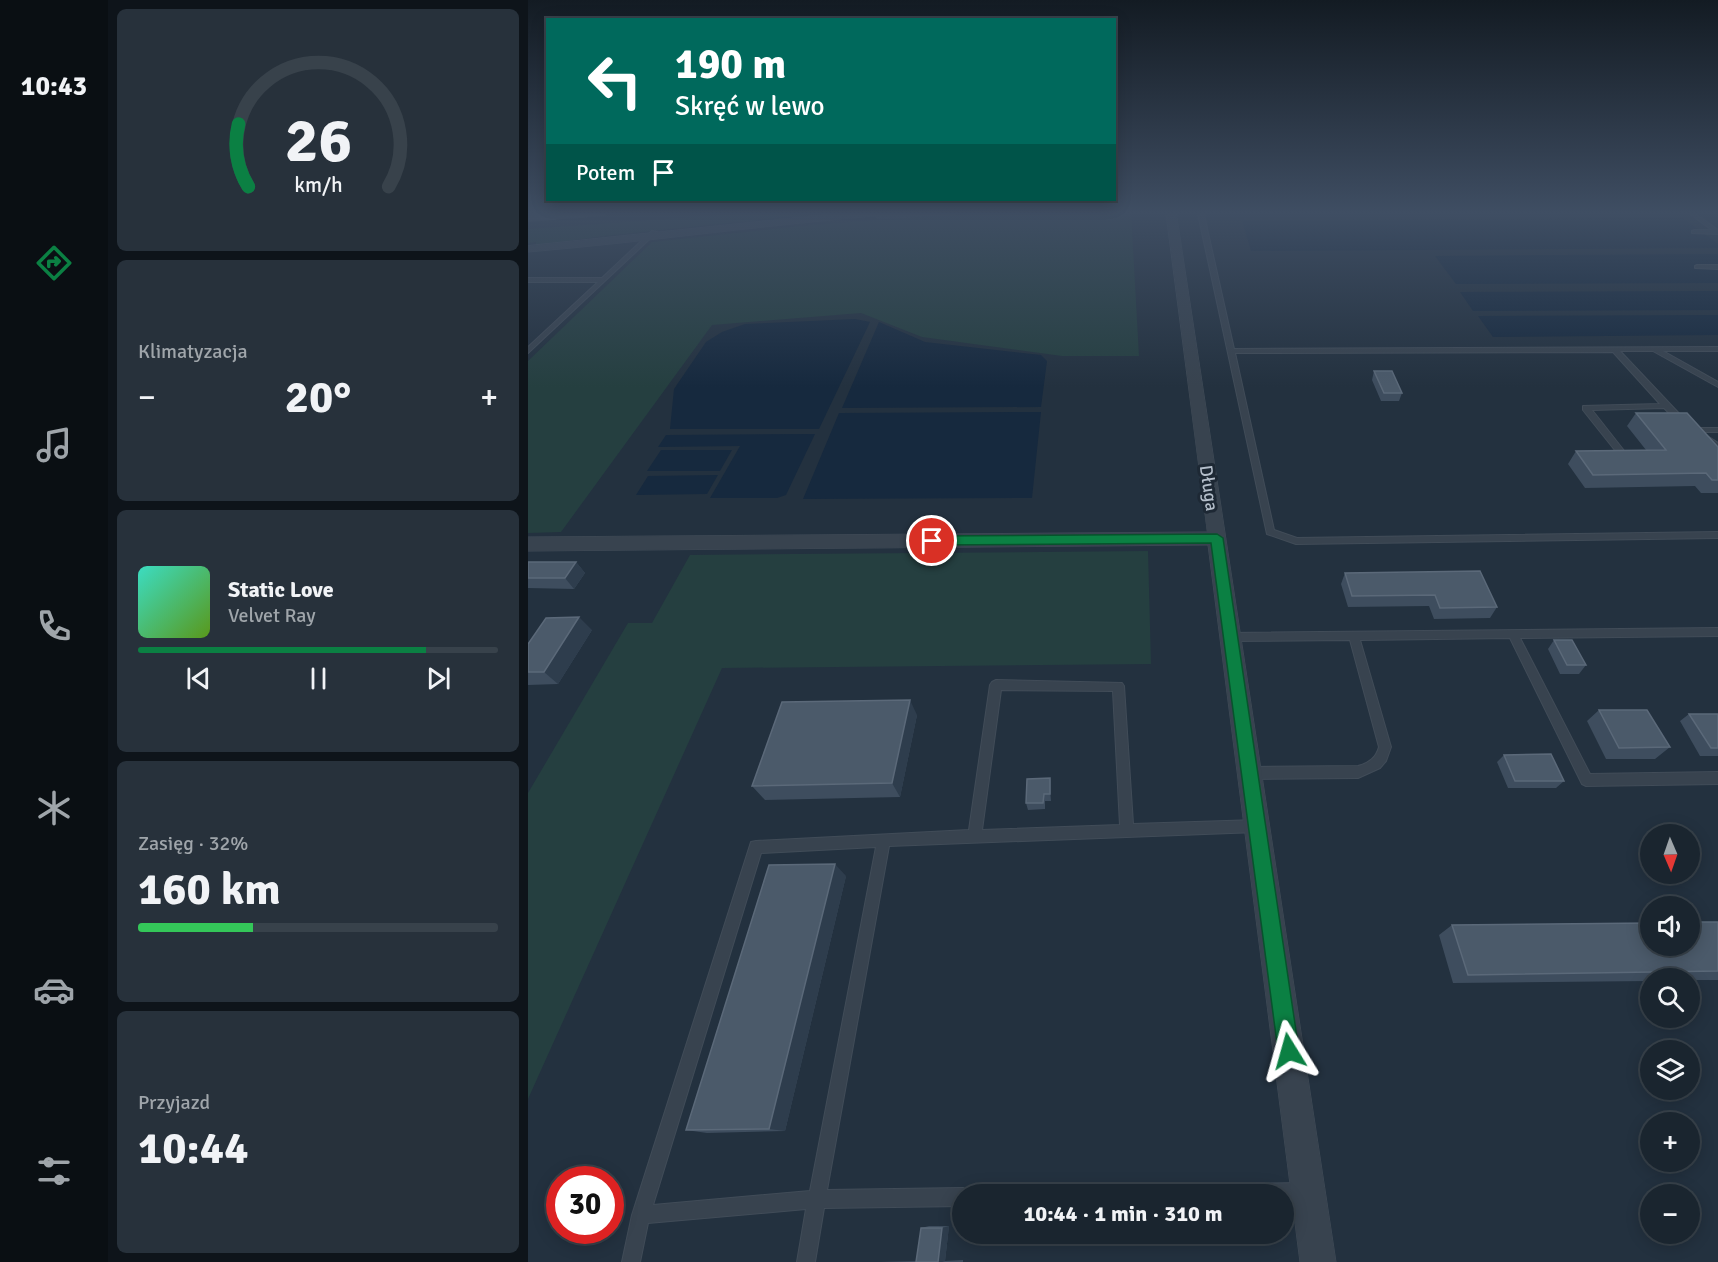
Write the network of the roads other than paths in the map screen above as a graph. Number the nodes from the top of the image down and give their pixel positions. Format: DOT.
graph roads {
  1 [pos="615,270"];
  2 [pos="1179,270"];
  3 [pos="1213,270"];
  4 [pos="528,280"];
  5 [pos="604,280"];
  6 [pos="1718,349"];
  7 [pos="1615,350"];
  8 [pos="1656,350"];
  9 [pos="528,351"];
  10 [pos="1231,351"];
  11 [pos="1718,385"];
  12 [pos="1666,406"];
  13 [pos="1692,430"];
  14 [pos="1718,430"];
  15 [pos="1718,447"];
  16 [pos="1621,452"];
  17 [pos="1718,535"];
  18 [pos="1217,538"];
  19 [pos="528,544"];
  20 [pos="1718,632"];
  21 [pos="1514,634"];
  22 [pos="1354,636"];
  23 [pos="1231,637"];
  24 [pos="1250,773"];
  25 [pos="1718,778"];
  26 [pos="1258,826"];
  27 [pos="1127,831"];
  28 [pos="975,836"];
  29 [pos="884,840"];
  30 [pos="1294,1192"];
  31 [pos="1308,1192"];
  32 [pos="952,1197"];
  33 [pos="817,1199"];
  34 [pos="641,1215"];
  35 [pos="631,1262"];
  36 [pos="806,1262"];
  37 [pos="1318,1262"];
  1 -- 5 [label="lane"];
  2 -- 18 [label="street, Długa"];
  3 -- 10 [label="lane"];
  4 -- 5 [label="lane"];
  5 -- 9 [label="lane"];
  6 -- 8 [label="lane"];
  7 -- 8 [label="lane"];
  7 -- 10 [label="lane"];
  7 -- 12 [label="lane"];
  8 -- 11 [label="lane"];
  10 -- 17 [label="lane"];
  12 -- 13 [label="lane"];
  12 -- 16 [label="lane"];
  13 -- 14 [label="lane"];
  13 -- 15 [label="lane"];
  18 -- 19 [label="street"];
  18 -- 23 [label="street, Długa"];
  20 -- 21 [label="lane"];
  21 -- 22 [label="lane"];
  21 -- 25 [label="lane"];
  22 -- 23 [label="lane"];
  22 -- 24 [label="lane"];
  23 -- 24 [label="street, Długa"];
  24 -- 26 [label="street, Długa"];
  26 -- 27 [label="lane"];
  26 -- 31 [label="street, Długa"];
  27 -- 28 [label="lane"];
  27 -- 28 [label="lane"];
  28 -- 29 [label="lane"];
  29 -- 33 [label="lane"];
  29 -- 34 [label="lane"];
  30 -- 31 [label="lane"];
  31 -- 37 [label="street, Długa"];
  32 -- 33 [label="lane"];
  33 -- 34 [label="lane"];
  33 -- 36 [label="lane"];
  34 -- 35 [label="lane"];
}
